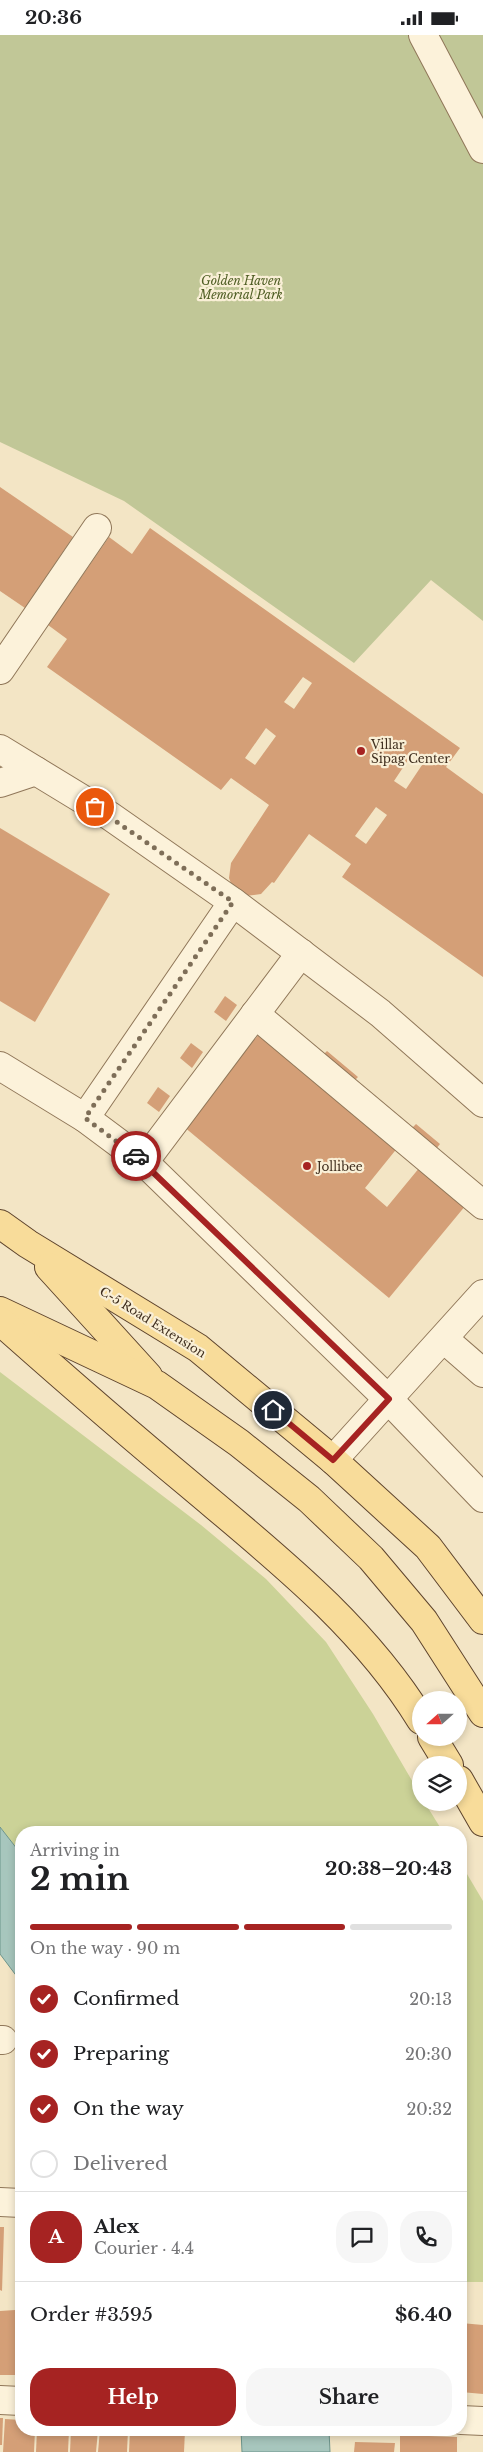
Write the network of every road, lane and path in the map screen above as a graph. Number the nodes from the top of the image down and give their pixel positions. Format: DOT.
graph roads {
  1 [pos="422,35"];
  2 [pos="483,149"];
  3 [pos="97,528"];
  4 [pos="0,669"];
  5 [pos="0,749"];
  6 [pos="36,771"];
  7 [pos="0,783"];
  8 [pos="233,902"];
  9 [pos="301,953"];
  10 [pos="255,1014"];
  11 [pos="0,1066"];
  12 [pos="483,1103"];
  13 [pos="85,1118"];
  14 [pos="144,1162"];
  15 [pos="483,1205"];
  16 [pos="0,1223"];
  17 [pos="28,1244"];
  18 [pos="483,1294"];
  19 [pos="0,1311"];
  20 [pos="0,1321"];
  21 [pos="444,1339"];
  22 [pos="483,1373"];
  23 [pos="157,1385"];
  24 [pos="389,1399"];
  25 [pos="333,1460"];
  26 [pos="483,1498"];
  27 [pos="483,1620"];
  28 [pos="412,1705"];
  29 [pos="483,1713"];
  30 [pos="467,1794"];
  31 [pos="483,1822"];
  32 [pos="0,2202"];
  33 [pos="15,2203"];
  34 [pos="0,2400"];
  35 [pos="15,2401"];
  36 [pos="467,2420"];
  37 [pos="483,2421"];
  1 -- 2 [label="street"];
  3 -- 4 [label="street"];
  5 -- 6 [label="street"];
  6 -- 7 [label="street"];
  6 -- 8 [label="street"];
  8 -- 9 [label="street"];
  8 -- 13 [label="street"];
  9 -- 10 [label="street"];
  9 -- 12 [label="street"];
  10 -- 14 [label="street"];
  10 -- 15 [label="street"];
  11 -- 13 [label="street"];
  13 -- 14 [label="street"];
  14 -- 24 [label="street"];
  16 -- 17 [label="main road, C-5 Road Extension"];
  17 -- 23 [label="main road, C-5 Road Extension"];
  17 -- 25 [label="main road, C-5 Road Extension"];
  18 -- 21 [label="street"];
  19 -- 23 [label="main road, C-5 Road Extension"];
  20 -- 28 [label="main road"];
  21 -- 22 [label="street"];
  21 -- 24 [label="street"];
  23 -- 29 [label="main road, C-5 Road Extension"];
  24 -- 25 [label="street"];
  24 -- 26 [label="street"];
  25 -- 27 [label="main road, C-5 Road Extension"];
  30 -- 31 [label="main road"];
  32 -- 33 [label="street"];
  34 -- 35 [label="street"];
  36 -- 37 [label="street"];
}
